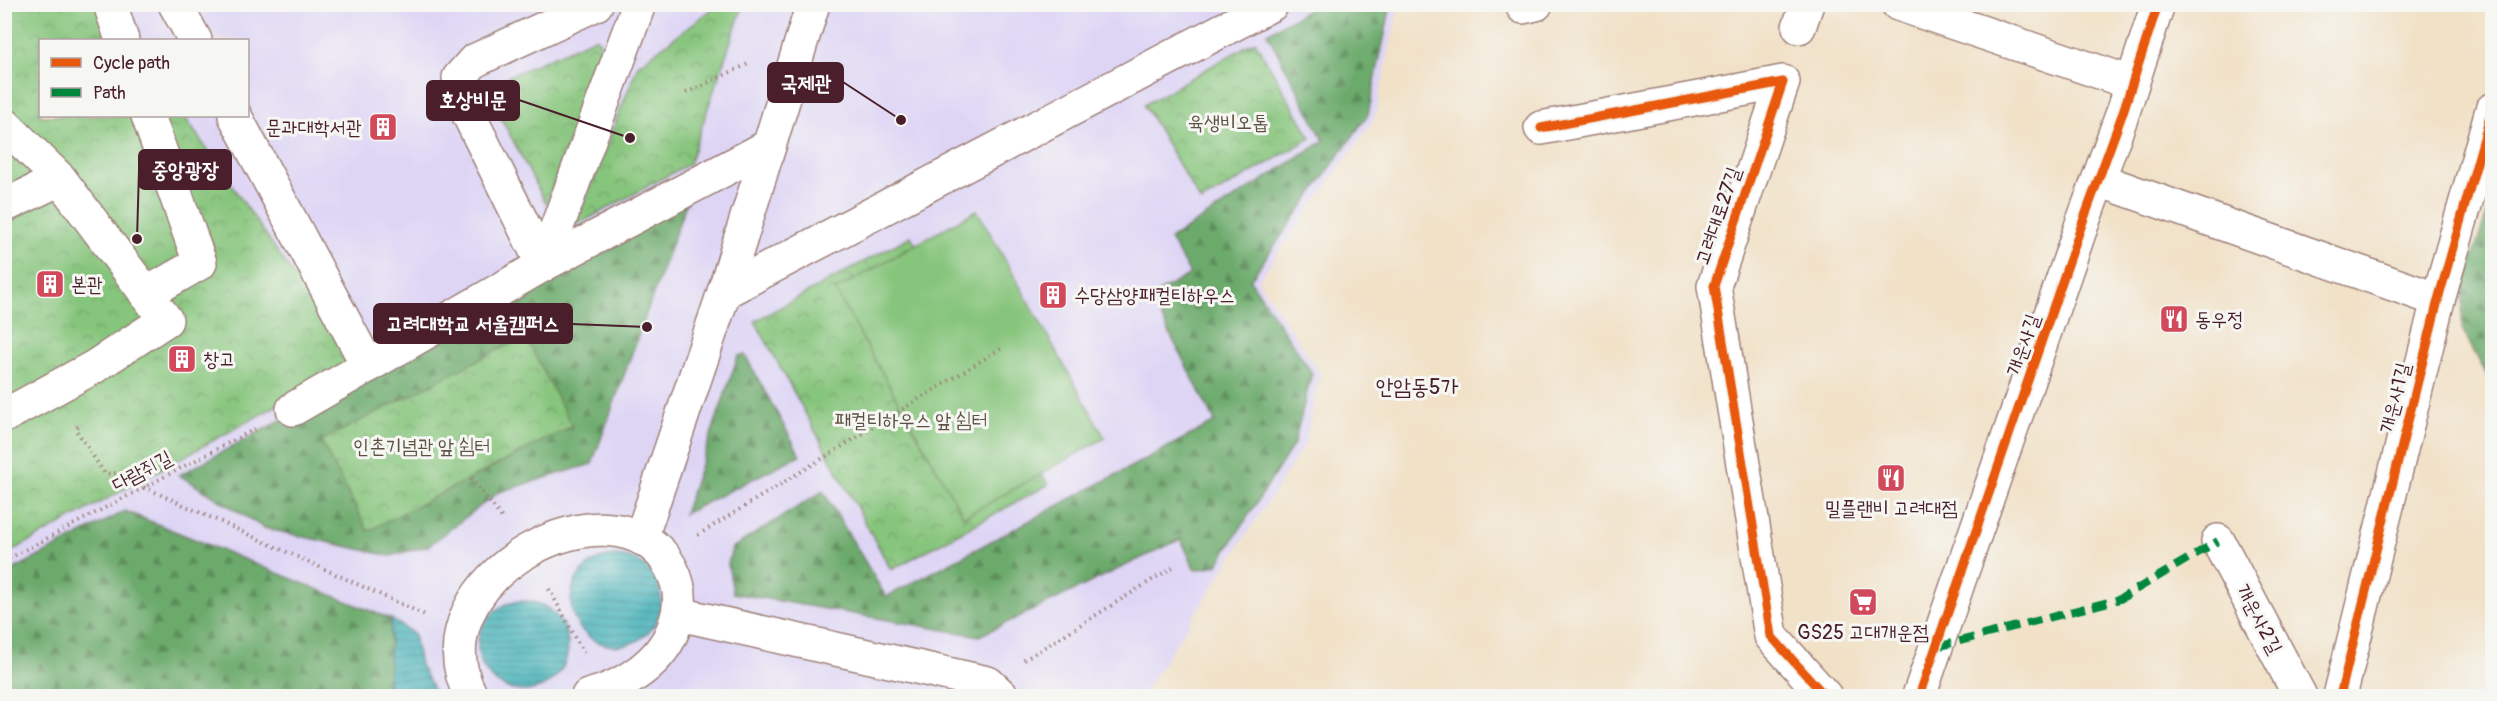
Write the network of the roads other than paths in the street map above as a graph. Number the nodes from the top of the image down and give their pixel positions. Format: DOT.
graph roads {
  1 [pos="110,4"];
  2 [pos="176,4"];
  3 [pos="596,4"];
  4 [pos="639,4"];
  5 [pos="813,4"];
  6 [pos="1272,4"];
  7 [pos="1898,4"];
  8 [pos="2158,4"];
  9 [pos="122,39"];
  10 [pos="194,39"];
  11 [pos="2132,83"];
  12 [pos="2493,110"];
  13 [pos="148,117"];
  14 [pos="236,117"];
  15 [pos="4,124"];
  16 [pos="1541,128"];
  17 [pos="769,146"];
  18 [pos="60,179"];
  19 [pos="2099,180"];
  20 [pos="4,206"];
  21 [pos="543,265"];
  22 [pos="724,292"];
  23 [pos="146,294"];
  24 [pos="2438,300"];
  25 [pos="368,366"];
  26 [pos="293,409"];
  27 [pos="4,416"];
  28 [pos="2218,541"];
  29 [pos="653,547"];
  30 [pos="678,614"];
  31 [pos="995,690"];
  32 [pos="596,694"];
  33 [pos="471,696"];
  34 [pos="1825,696"];
  35 [pos="1919,696"];
  36 [pos="2300,696"];
  37 [pos="2340,696"];
  1 -- 9 [label="street"];
  2 -- 10 [label="street"];
  3 -- 21 [label="street"];
  4 -- 21 [label="street"];
  5 -- 17 [label="street"];
  6 -- 22 [label="street"];
  7 -- 11 [label="street"];
  8 -- 11 [label="street, 개운사길"];
  11 -- 19 [label="street, 개운사길"];
  12 -- 24 [label="street, 개운사1길"];
  13 -- 23 [label="street"];
  14 -- 25 [label="street"];
  15 -- 18 [label="street"];
  16 -- 34 [label="street, 고려대로27길"];
  17 -- 21 [label="street"];
  17 -- 22 [label="street"];
  18 -- 20 [label="street"];
  18 -- 23 [label="street"];
  19 -- 24 [label="street"];
  19 -- 35 [label="street, 개운사길"];
  21 -- 25 [label="street"];
  22 -- 29 [label="street"];
  23 -- 27 [label="street"];
  24 -- 37 [label="street, 개운사1길"];
  25 -- 26 [label="street"];
  28 -- 36 [label="street, 개운사2길"];
  29 -- 30 [label="street"];
  29 -- 33 [label="street"];
  30 -- 31 [label="street"];
  30 -- 32 [label="street"];
}
